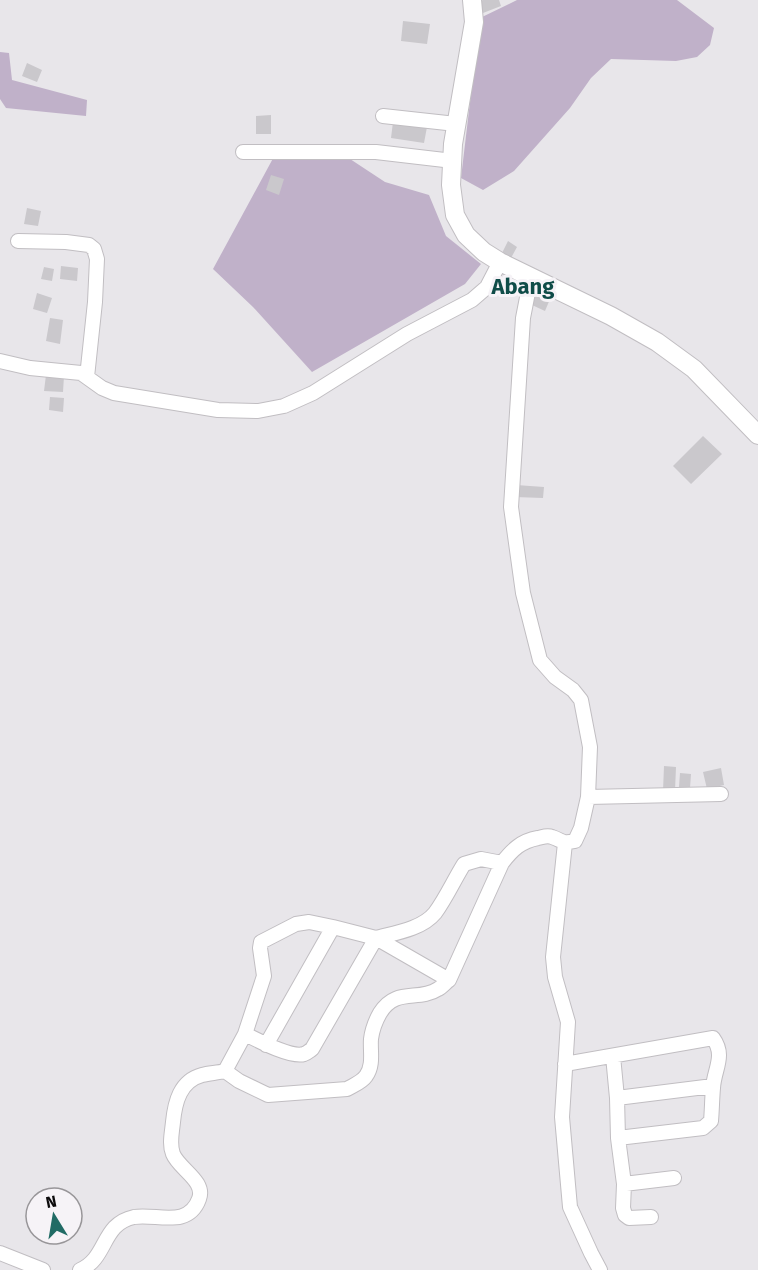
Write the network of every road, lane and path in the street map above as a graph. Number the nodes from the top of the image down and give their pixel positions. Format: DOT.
graph roads {
  1 [pos="472,0"];
  2 [pos="383,117"];
  3 [pos="456,123"];
  4 [pos="243,152"];
  5 [pos="453,161"];
  6 [pos="18,241"];
  7 [pos="500,262"];
  8 [pos="531,277"];
  9 [pos="0,361"];
  10 [pos="87,377"];
  11 [pos="758,435"];
  12 [pos="721,794"];
  13 [pos="588,797"];
  14 [pos="565,843"];
  15 [pos="502,863"];
  16 [pos="333,927"];
  17 [pos="376,938"];
  18 [pos="448,980"];
  19 [pos="245,1034"];
  20 [pos="266,1045"];
  21 [pos="613,1056"];
  22 [pos="565,1064"];
  23 [pos="225,1071"];
  24 [pos="713,1086"];
  25 [pos="617,1098"];
  26 [pos="618,1138"];
  27 [pos="674,1178"];
  28 [pos="624,1184"];
  29 [pos="651,1217"];
  30 [pos="0,1253"];
  31 [pos="43,1270"];
  32 [pos="80,1270"];
  33 [pos="600,1270"];
  1 -- 3 [label="main road"];
  2 -- 3 [label="street"];
  3 -- 5 [label="main road"];
  4 -- 5 [label="street"];
  5 -- 7 [label="main road"];
  6 -- 10 [label="street"];
  7 -- 8 [label="main road"];
  7 -- 10 [label="street"];
  8 -- 11 [label="main road"];
  8 -- 13 [label="street"];
  9 -- 10 [label="street"];
  12 -- 13 [label="street"];
  13 -- 14 [label="street"];
  14 -- 15 [label="street"];
  14 -- 22 [label="street"];
  15 -- 17 [label="street"];
  15 -- 18 [label="street"];
  16 -- 17 [label="street"];
  16 -- 19 [label="street"];
  16 -- 20 [label="street"];
  17 -- 18 [label="street"];
  17 -- 20 [label="street"];
  18 -- 23 [label="street"];
  19 -- 20 [label="street"];
  19 -- 23 [label="street"];
  21 -- 22 [label="street"];
  21 -- 24 [label="street"];
  21 -- 25 [label="street"];
  22 -- 33 [label="street"];
  23 -- 32 [label="street"];
  24 -- 25 [label="street"];
  24 -- 26 [label="street"];
  25 -- 26 [label="street"];
  26 -- 28 [label="street"];
  27 -- 28 [label="street"];
  28 -- 29 [label="street"];
  30 -- 31 [label="street"];
}
